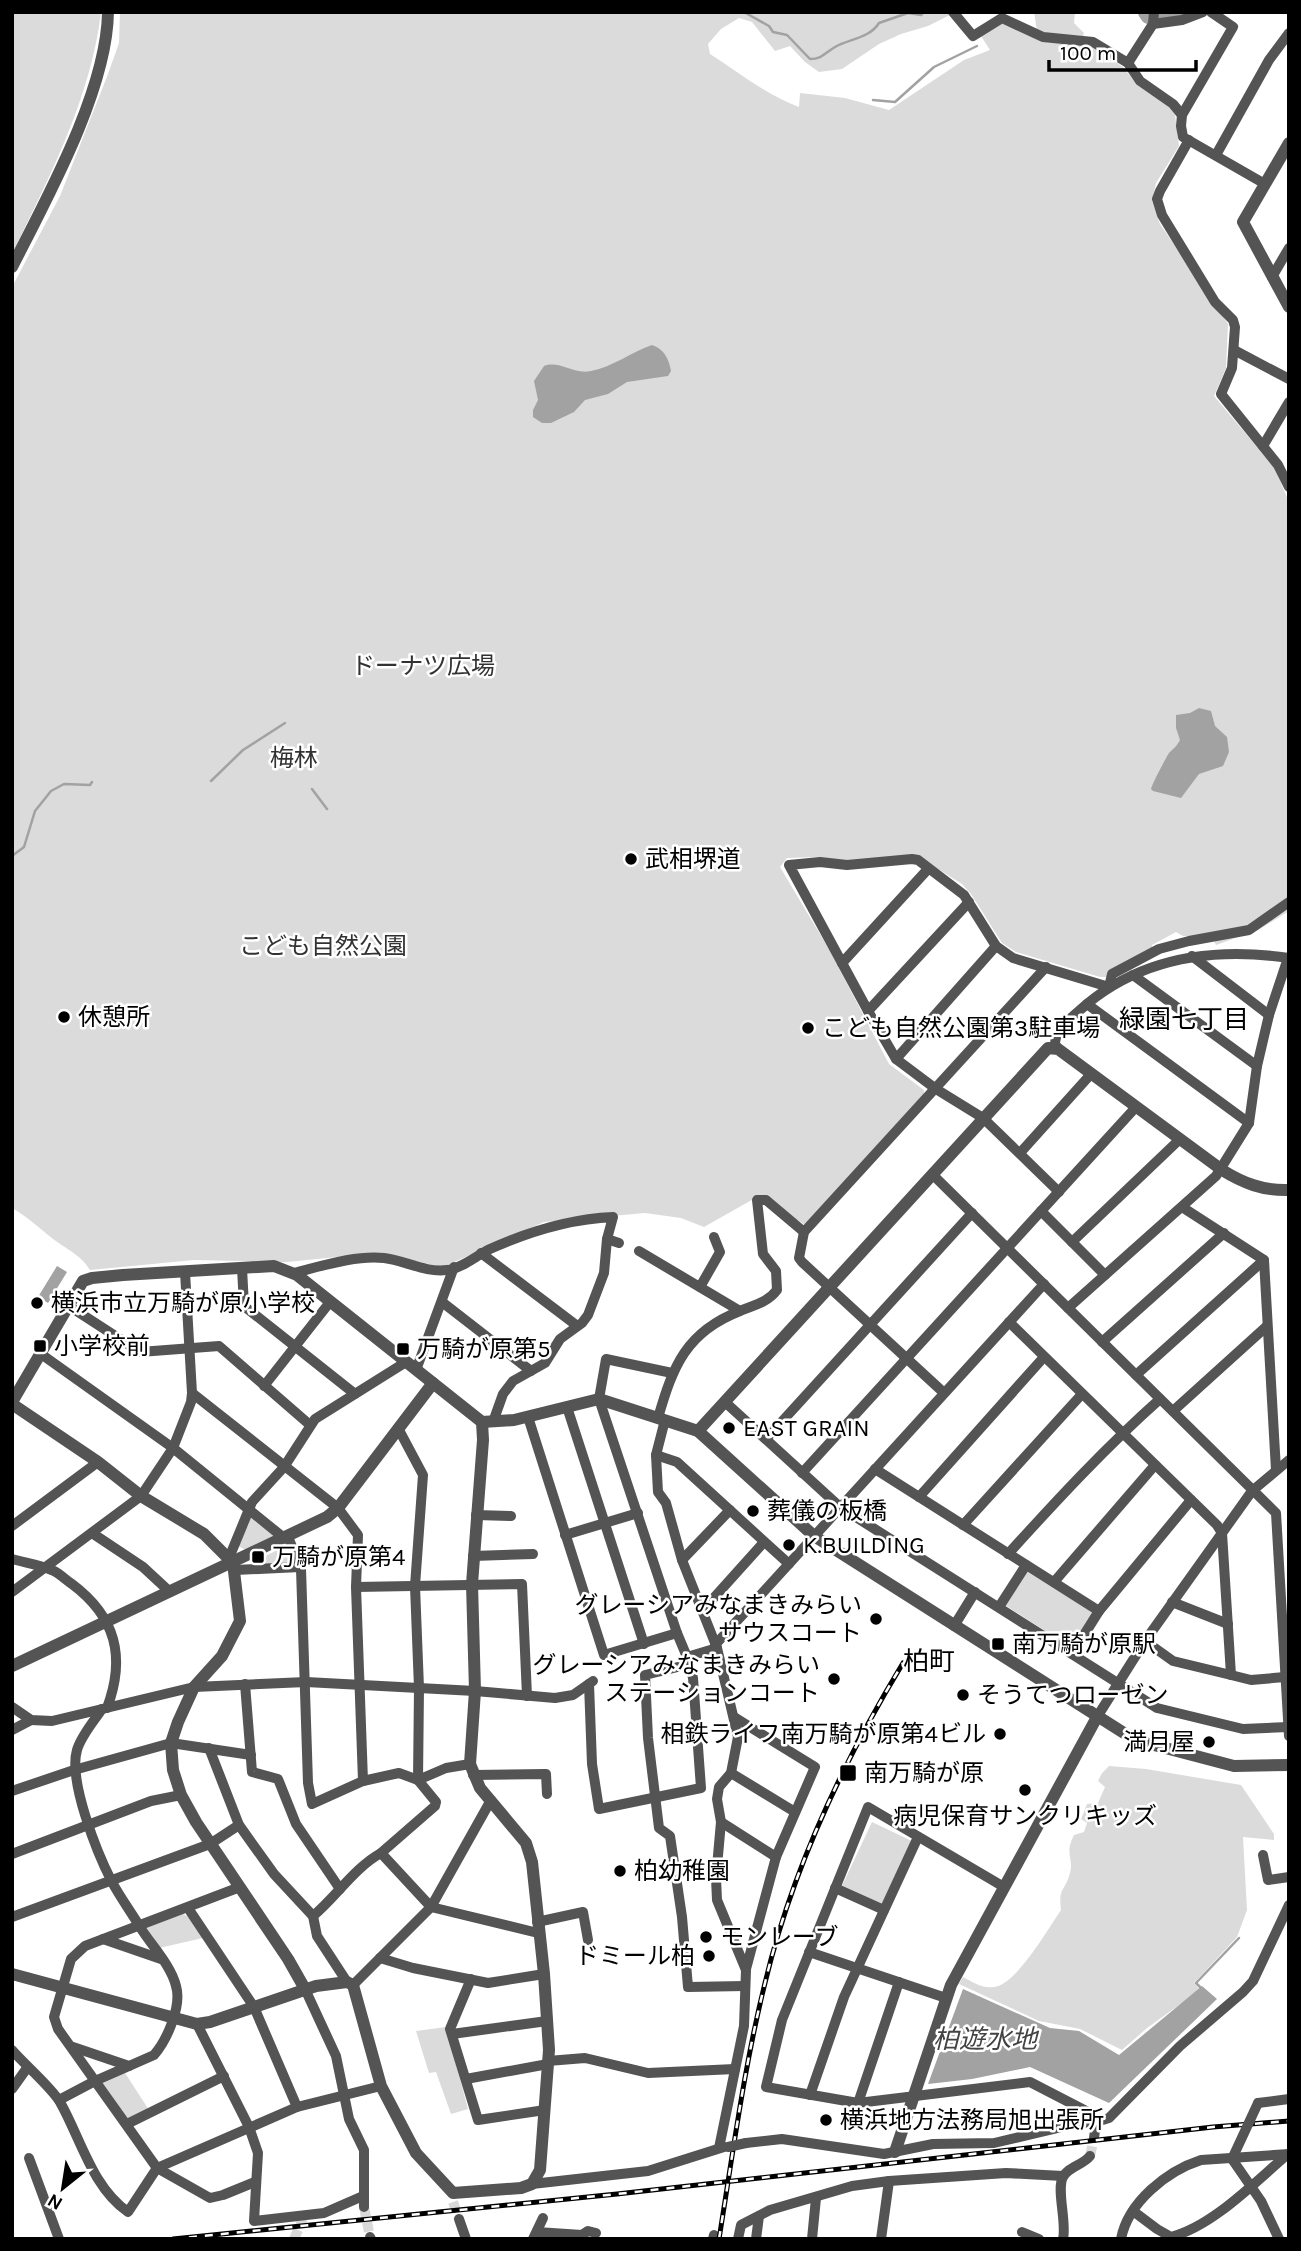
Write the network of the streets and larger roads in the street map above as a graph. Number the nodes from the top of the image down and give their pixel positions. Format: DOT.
graph roads {
  1 [pos="108,12"];
  2 [pos="953,12"];
  3 [pos="1154,12"];
  4 [pos="1203,12"];
  5 [pos="1211,12"];
  6 [pos="1153,24"];
  7 [pos="1289,33"];
  8 [pos="1128,63"];
  9 [pos="1182,115"];
  10 [pos="1189,140"];
  11 [pos="1289,143"];
  12 [pos="1216,155"];
  13 [pos="1265,184"];
  14 [pos="1289,248"];
  15 [pos="12,267"];
  16 [pos="1272,277"];
  17 [pos="1289,307"];
  18 [pos="1234,349"];
  19 [pos="1289,380"];
  20 [pos="1289,402"];
  21 [pos="1263,446"];
  22 [pos="1289,487"];
  23 [pos="928,869"];
  24 [pos="969,902"];
  25 [pos="1289,902"];
  26 [pos="996,946"];
  27 [pos="1192,956"];
  28 [pos="1288,958"];
  29 [pos="842,963"];
  30 [pos="1046,967"];
  31 [pos="1133,975"];
  32 [pos="1109,987"];
  33 [pos="1087,1004"];
  34 [pos="868,1012"];
  35 [pos="1269,1015"];
  36 [pos="1058,1049"];
  37 [pos="896,1059"];
  38 [pos="1257,1066"];
  39 [pos="1091,1074"];
  40 [pos="936,1089"];
  41 [pos="1136,1107"];
  42 [pos="982,1118"];
  43 [pos="1249,1123"];
  44 [pos="1179,1140"];
  45 [pos="1020,1153"];
  46 [pos="1222,1170"];
  47 [pos="932,1174"];
  48 [pos="1289,1190"];
  49 [pos="1059,1192"];
  50 [pos="1182,1207"];
  51 [pos="1041,1211"];
  52 [pos="972,1213"];
  53 [pos="804,1232"];
  54 [pos="1224,1233"];
  55 [pos="714,1237"];
  56 [pos="607,1239"];
  57 [pos="1072,1242"];
  58 [pos="619,1243"];
  59 [pos="1007,1248"];
  60 [pos="639,1251"];
  61 [pos="481,1254"];
  62 [pos="1264,1260"];
  63 [pos="454,1267"];
  64 [pos="242,1268"];
  65 [pos="185,1272"];
  66 [pos="294,1273"];
  67 [pos="1105,1275"];
  68 [pos="1044,1284"];
  69 [pos="700,1287"];
  70 [pos="829,1287"];
  71 [pos="330,1302"];
  72 [pos="442,1302"];
  73 [pos="69,1306"];
  74 [pos="1068,1308"];
  75 [pos="740,1311"];
  76 [pos="1009,1322"];
  77 [pos="870,1324"];
  78 [pos="576,1325"];
  79 [pos="1267,1326"];
  80 [pos="1102,1342"];
  81 [pos="295,1346"];
  82 [pos="190,1348"];
  83 [pos="41,1354"];
  84 [pos="1044,1357"];
  85 [pos="908,1359"];
  86 [pos="411,1366"];
  87 [pos="531,1371"];
  88 [pos="672,1373"];
  89 [pos="1136,1375"];
  90 [pos="433,1383"];
  91 [pos="264,1386"];
  92 [pos="943,1392"];
  93 [pos="192,1393"];
  94 [pos="355,1394"];
  95 [pos="1082,1394"];
  96 [pos="599,1399"];
  97 [pos="1160,1399"];
  98 [pos="725,1402"];
  99 [pos="12,1403"];
  100 [pos="567,1407"];
  101 [pos="1173,1411"];
  102 [pos="528,1417"];
  103 [pos="662,1419"];
  104 [pos="487,1422"];
  105 [pos="310,1425"];
  106 [pos="398,1428"];
  107 [pos="698,1431"];
  108 [pos="1122,1433"];
  109 [pos="765,1439"];
  110 [pos="173,1448"];
  111 [pos="656,1455"];
  112 [pos="1289,1460"];
  113 [pos="98,1462"];
  114 [pos="1155,1465"];
  115 [pos="284,1467"];
  116 [pos="875,1469"];
  117 [pos="1276,1470"];
  118 [pos="802,1473"];
  119 [pos="1252,1491"];
  120 [pos="141,1496"];
  121 [pos="919,1497"];
  122 [pos="1191,1500"];
  123 [pos="840,1507"];
  124 [pos="338,1508"];
  125 [pos="248,1509"];
  126 [pos="730,1510"];
  127 [pos="638,1513"];
  128 [pos="476,1515"];
  129 [pos="511,1516"];
  130 [pos="604,1523"];
  131 [pos="962,1525"];
  132 [pos="12,1526"];
  133 [pos="92,1533"];
  134 [pos="1222,1533"];
  135 [pos="565,1535"];
  136 [pos="814,1536"];
  137 [pos="286,1537"];
  138 [pos="764,1542"];
  139 [pos="1008,1554"];
  140 [pos="533,1555"];
  141 [pos="473,1556"];
  142 [pos="12,1559"];
  143 [pos="682,1560"];
  144 [pos="232,1564"];
  145 [pos="789,1564"];
  146 [pos="1026,1565"];
  147 [pos="300,1567"];
  148 [pos="44,1568"];
  149 [pos="1284,1578"];
  150 [pos="1054,1582"];
  151 [pos="472,1584"];
  152 [pos="415,1586"];
  153 [pos="356,1587"];
  154 [pos="12,1592"];
  155 [pos="170,1592"];
  156 [pos="975,1592"];
  157 [pos="1172,1602"];
  158 [pos="999,1608"];
  159 [pos="702,1611"];
  160 [pos="1099,1612"];
  161 [pos="107,1623"];
  162 [pos="1228,1624"];
  163 [pos="954,1626"];
  164 [pos="677,1633"];
  165 [pos="1144,1641"];
  166 [pos="644,1644"];
  167 [pos="716,1647"];
  168 [pos="1072,1654"];
  169 [pos="689,1660"];
  170 [pos="12,1666"];
  171 [pos="1231,1675"];
  172 [pos="1285,1676"];
  173 [pos="306,1682"];
  174 [pos="1117,1683"];
  175 [pos="245,1684"];
  176 [pos="358,1684"];
  177 [pos="194,1686"];
  178 [pos="419,1688"];
  179 [pos="475,1691"];
  180 [pos="527,1696"];
  181 [pos="12,1707"];
  182 [pos="104,1708"];
  183 [pos="734,1717"];
  184 [pos="1097,1717"];
  185 [pos="31,1720"];
  186 [pos="1288,1727"];
  187 [pos="12,1730"];
  188 [pos="1289,1736"];
  189 [pos="171,1743"];
  190 [pos="209,1748"];
  191 [pos="251,1755"];
  192 [pos="1289,1765"];
  193 [pos="74,1770"];
  194 [pos="472,1770"];
  195 [pos="731,1773"];
  196 [pos="418,1780"];
  197 [pos="363,1781"];
  198 [pos="12,1791"];
  199 [pos="547,1794"];
  200 [pos="181,1795"];
  201 [pos="656,1798"];
  202 [pos="491,1800"];
  203 [pos="795,1812"];
  204 [pos="721,1822"];
  205 [pos="89,1823"];
  206 [pos="239,1825"];
  207 [pos="918,1837"];
  208 [pos="210,1844"];
  209 [pos="381,1853"];
  210 [pos="12,1854"];
  211 [pos="1263,1855"];
  212 [pos="776,1857"];
  213 [pos="1289,1877"];
  214 [pos="112,1881"];
  215 [pos="240,1886"];
  216 [pos="1004,1887"];
  217 [pos="835,1888"];
  218 [pos="340,1889"];
  219 [pos="1289,1905"];
  220 [pos="431,1907"];
  221 [pos="188,1908"];
  222 [pos="884,1910"];
  223 [pos="313,1916"];
  224 [pos="12,1917"];
  225 [pos="140,1926"];
  226 [pos="538,1927"];
  227 [pos="103,1940"];
  228 [pos="588,1940"];
  229 [pos="809,1952"];
  230 [pos="380,1958"];
  231 [pos="161,1959"];
  232 [pos="857,1969"];
  233 [pos="746,1970"];
  234 [pos="12,1974"];
  235 [pos="544,1975"];
  236 [pos="471,1979"];
  237 [pos="899,1982"];
  238 [pos="350,1983"];
  239 [pos="745,1986"];
  240 [pos="61,1987"];
  241 [pos="305,1989"];
  242 [pos="946,1998"];
  243 [pos="254,2007"];
  244 [pos="173,2019"];
  245 [pos="547,2021"];
  246 [pos="197,2024"];
  247 [pos="452,2034"];
  248 [pos="73,2047"];
  249 [pos="12,2050"];
  250 [pos="548,2062"];
  251 [pos="129,2066"];
  252 [pos="27,2068"];
  253 [pos="735,2069"];
  254 [pos="223,2076"];
  255 [pos="466,2079"];
  256 [pos="94,2081"];
  257 [pos="381,2086"];
  258 [pos="12,2090"];
  259 [pos="343,2095"];
  260 [pos="810,2095"];
  261 [pos="912,2097"];
  262 [pos="1289,2099"];
  263 [pos="59,2100"];
  264 [pos="858,2103"];
  265 [pos="297,2107"];
  266 [pos="545,2109"];
  267 [pos="1096,2122"];
  268 [pos="127,2124"];
  269 [pos="250,2127"];
  270 [pos="1094,2138"];
  271 [pos="724,2148"];
  272 [pos="895,2152"];
  273 [pos="1289,2154"];
  274 [pos="1090,2156"];
  275 [pos="29,2158"];
  276 [pos="1231,2159"];
  277 [pos="158,2168"];
  278 [pos="1063,2176"];
  279 [pos="889,2181"];
  280 [pos="255,2182"];
  281 [pos="533,2183"];
  282 [pos="1250,2187"];
  283 [pos="816,2198"];
  284 [pos="1133,2211"];
  285 [pos="758,2216"];
  286 [pos="543,2218"];
  287 [pos="458,2219"];
  288 [pos="596,2232"];
  289 [pos="1022,2232"];
  290 [pos="535,2235"];
  291 [pos="59,2239"];
  292 [pos="466,2239"];
  293 [pos="738,2239"];
  294 [pos="756,2239"];
  295 [pos="812,2239"];
  296 [pos="881,2239"];
  297 [pos="1039,2239"];
  298 [pos="1063,2239"];
  299 [pos="1121,2239"];
  300 [pos="1279,2239"];
  1 -- 15 [label="street"];
  2 -- 8 [label="street"];
  3 -- 6 [label="street"];
  4 -- 6 [label="street"];
  5 -- 9 [label="street"];
  6 -- 8 [label="street"];
  7 -- 12 [label="street"];
  8 -- 9 [label="street"];
  9 -- 10 [label="street"];
  10 -- 12 [label="street"];
  10 -- 18 [label="street"];
  11 -- 13 [label="street"];
  12 -- 13 [label="street"];
  13 -- 16 [label="street"];
  14 -- 16 [label="street"];
  16 -- 17 [label="street"];
  18 -- 19 [label="street"];
  18 -- 21 [label="street"];
  20 -- 21 [label="street"];
  21 -- 22 [label="street"];
  23 -- 24 [label="street"];
  23 -- 29 [label="street"];
  23 -- 29 [label="street"];
  24 -- 26 [label="street"];
  24 -- 34 [label="street"];
  25 -- 32 [label="street"];
  26 -- 30 [label="street"];
  26 -- 37 [label="street"];
  27 -- 28 [label="street"];
  27 -- 31 [label="street"];
  27 -- 35 [label="street"];
  28 -- 35 [label="street"];
  29 -- 34 [label="street"];
  30 -- 32 [label="street"];
  30 -- 40 [label="street"];
  31 -- 32 [label="street"];
  31 -- 38 [label="street"];
  32 -- 33 [label="street"];
  33 -- 36 [label="street"];
  33 -- 43 [label="street"];
  34 -- 37 [label="street"];
  35 -- 38 [label="street"];
  36 -- 39 [label="street"];
  36 -- 42 [label="street"];
  37 -- 40 [label="street"];
  38 -- 43 [label="street"];
  39 -- 41 [label="street"];
  39 -- 45 [label="street"];
  40 -- 42 [label="street"];
  40 -- 53 [label="street"];
  41 -- 44 [label="street"];
  41 -- 49 [label="street"];
  42 -- 45 [label="street"];
  42 -- 47 [label="street"];
  43 -- 46 [label="street"];
  44 -- 46 [label="street"];
  44 -- 57 [label="street"];
  45 -- 49 [label="street"];
  46 -- 48 [label="street"];
  46 -- 50 [label="street"];
  47 -- 52 [label="street"];
  47 -- 70 [label="street"];
  49 -- 51 [label="street"];
  50 -- 54 [label="street"];
  50 -- 67 [label="street"];
  51 -- 57 [label="street"];
  51 -- 59 [label="street"];
  52 -- 59 [label="street"];
  52 -- 77 [label="street"];
  53 -- 70 [label="street"];
  53 -- 75 [label="street"];
  54 -- 62 [label="street"];
  54 -- 80 [label="street"];
  55 -- 69 [label="street"];
  56 -- 58 [label="street"];
  56 -- 61 [label="street"];
  56 -- 78 [label="street"];
  57 -- 67 [label="street"];
  59 -- 68 [label="street"];
  59 -- 85 [label="street"];
  60 -- 69 [label="street"];
  61 -- 63 [label="street"];
  61 -- 78 [label="street"];
  62 -- 79 [label="street"];
  62 -- 89 [label="street"];
  63 -- 66 [label="street"];
  63 -- 72 [label="street"];
  64 -- 65 [label="street"];
  64 -- 66 [label="street"];
  64 -- 81 [label="street"];
  65 -- 73 [label="street"];
  65 -- 82 [label="street"];
  66 -- 71 [label="street"];
  67 -- 74 [label="street"];
  68 -- 74 [label="street"];
  68 -- 76 [label="street"];
  69 -- 75 [label="street"];
  70 -- 77 [label="street"];
  70 -- 98 [label="street"];
  71 -- 81 [label="street"];
  71 -- 86 [label="street"];
  72 -- 86 [label="street"];
  72 -- 87 [label="street"];
  73 -- 82 [label="street"];
  73 -- 83 [label="street"];
  74 -- 80 [label="street"];
  75 -- 88 [label="street"];
  76 -- 84 [label="street"];
  76 -- 92 [label="street"];
  77 -- 85 [label="street"];
  77 -- 109 [label="street"];
  78 -- 87 [label="street"];
  79 -- 101 [label="street"];
  79 -- 117 [label="street"];
  80 -- 89 [label="street"];
  81 -- 91 [label="street"];
  81 -- 94 [label="street"];
  82 -- 91 [label="street"];
  82 -- 93 [label="street"];
  83 -- 99 [label="street"];
  83 -- 110 [label="street"];
  84 -- 95 [label="street"];
  84 -- 121 [label="street"];
  85 -- 92 [label="street"];
  85 -- 118 [label="street"];
  86 -- 90 [label="street"];
  86 -- 94 [label="street"];
  87 -- 104 [label="street"];
  88 -- 96 [label="street"];
  88 -- 103 [label="street"];
  89 -- 97 [label="street"];
  90 -- 104 [label="street"];
  90 -- 106 [label="street"];
  91 -- 105 [label="street"];
  92 -- 116 [label="street"];
  93 -- 110 [label="street"];
  93 -- 115 [label="street"];
  94 -- 105 [label="street"];
  95 -- 108 [label="street"];
  95 -- 131 [label="street"];
  96 -- 100 [label="street"];
  96 -- 103 [label="street"];
  96 -- 127 [label="street"];
  97 -- 101 [label="street"];
  97 -- 108 [label="street"];
  98 -- 107 [label="street"];
  98 -- 109 [label="street"];
  99 -- 113 [label="street"];
  100 -- 102 [label="street"];
  100 -- 130 [label="street"];
  101 -- 119 [label="street"];
  102 -- 104 [label="street"];
  102 -- 135 [label="street"];
  103 -- 107 [label="street"];
  103 -- 111 [label="street"];
  104 -- 128 [label="street"];
  105 -- 115 [label="street"];
  106 -- 124 [label="street"];
  106 -- 152 [label="street"];
  107 -- 136 [label="street"];
  108 -- 114 [label="street"];
  108 -- 139 [label="street"];
  109 -- 118 [label="street"];
  110 -- 120 [label="street"];
  110 -- 125 [label="street"];
  111 -- 126 [label="street"];
  111 -- 143 [label="street"];
  112 -- 117 [label="street"];
  113 -- 120 [label="street"];
  113 -- 132 [label="street"];
  114 -- 122 [label="street"];
  114 -- 150 [label="street"];
  115 -- 124 [label="street"];
  115 -- 125 [label="street"];
  116 -- 121 [label="street"];
  116 -- 123 [label="street"];
  117 -- 119 [label="street"];
  118 -- 123 [label="street"];
  119 -- 134 [label="street"];
  119 -- 149 [label="street"];
  120 -- 133 [label="street"];
  120 -- 144 [label="street"];
  121 -- 131 [label="street"];
  122 -- 134 [label="street"];
  122 -- 160 [label="street"];
  123 -- 136 [label="street"];
  123 -- 156 [label="street"];
  124 -- 137 [label="street"];
  124 -- 153 [label="street"];
  125 -- 137 [label="street"];
  125 -- 144 [label="street"];
  126 -- 138 [label="street"];
  126 -- 143 [label="street"];
  127 -- 130 [label="street"];
  127 -- 164 [label="street"];
  128 -- 129 [label="street"];
  128 -- 141 [label="street"];
  130 -- 135 [label="street"];
  130 -- 166 [label="street"];
  131 -- 139 [label="street"];
  133 -- 148 [label="street"];
  133 -- 155 [label="street"];
  134 -- 157 [label="street"];
  134 -- 162 [label="street"];
  135 -- 166 [label="street"];
  136 -- 145 [label="street"];
  136 -- 163 [label="street"];
  137 -- 144 [label="street"];
  137 -- 147 [label="street"];
  138 -- 145 [label="street"];
  138 -- 159 [label="street"];
  139 -- 146 [label="street"];
  140 -- 141 [label="street"];
  141 -- 151 [label="street"];
  142 -- 148 [label="street"];
  143 -- 159 [label="street"];
  144 -- 147 [label="street"];
  144 -- 155 [label="street"];
  144 -- 177 [label="street"];
  145 -- 167 [label="street"];
  146 -- 150 [label="street"];
  146 -- 158 [label="street"];
  147 -- 173 [label="street"];
  148 -- 154 [label="street"];
  148 -- 161 [label="street"];
  149 -- 172 [label="street"];
  150 -- 160 [label="street"];
  151 -- 152 [label="street"];
  151 -- 179 [label="street"];
  151 -- 180 [label="street"];
  152 -- 153 [label="street"];
  152 -- 178 [label="street"];
  153 -- 176 [label="street"];
  155 -- 161 [label="street"];
  156 -- 158 [label="street"];
  156 -- 163 [label="street"];
  157 -- 162 [label="street"];
  157 -- 165 [label="street"];
  158 -- 168 [label="street"];
  159 -- 167 [label="street"];
  160 -- 168 [label="street"];
  161 -- 170 [label="street"];
  161 -- 182 [label="street"];
  162 -- 171 [label="street"];
  163 -- 184 [label="street"];
  164 -- 166 [label="street"];
  164 -- 169 [label="street"];
  165 -- 171 [label="street"];
  165 -- 174 [label="street"];
  167 -- 169 [label="street"];
  167 -- 183 [label="street"];
  168 -- 174 [label="street"];
  169 -- 201 [label="street"];
  169 -- 201 [label="street"];
  171 -- 172 [label="street"];
  172 -- 186 [label="street"];
  173 -- 175 [label="street"];
  173 -- 176 [label="street"];
  173 -- 197 [label="street"];
  174 -- 184 [label="street"];
  174 -- 186 [label="street"];
  175 -- 177 [label="street"];
  175 -- 191 [label="street"];
  176 -- 178 [label="street"];
  176 -- 197 [label="street"];
  177 -- 182 [label="street"];
  177 -- 189 [label="street"];
  178 -- 179 [label="street"];
  178 -- 196 [label="street"];
  179 -- 180 [label="street"];
  179 -- 194 [label="street"];
  180 -- 201 [label="street"];
  181 -- 185 [label="street"];
  182 -- 185 [label="street"];
  182 -- 193 [label="street"];
  183 -- 195 [label="street"];
  183 -- 203 [label="street"];
  184 -- 192 [label="street"];
  184 -- 216 [label="street"];
  185 -- 187 [label="street"];
  186 -- 188 [label="street"];
  189 -- 190 [label="street"];
  189 -- 193 [label="street"];
  189 -- 200 [label="street"];
  190 -- 191 [label="street"];
  190 -- 206 [label="street"];
  191 -- 218 [label="street"];
  193 -- 198 [label="street"];
  193 -- 205 [label="street"];
  194 -- 196 [label="street"];
  194 -- 199 [label="street"];
  194 -- 202 [label="street"];
  195 -- 203 [label="street"];
  195 -- 204 [label="street"];
  196 -- 197 [label="street"];
  196 -- 209 [label="street"];
  200 -- 205 [label="street"];
  200 -- 208 [label="street"];
  201 -- 239 [label="street"];
  202 -- 220 [label="street"];
  202 -- 226 [label="street"];
  203 -- 212 [label="street"];
  204 -- 212 [label="street"];
  204 -- 233 [label="street"];
  205 -- 210 [label="street"];
  205 -- 214 [label="street"];
  206 -- 208 [label="street"];
  206 -- 223 [label="street"];
  207 -- 216 [label="street"];
  207 -- 217 [label="street"];
  207 -- 222 [label="street"];
  208 -- 214 [label="street"];
  208 -- 215 [label="street"];
  209 -- 218 [label="street"];
  209 -- 220 [label="street"];
  211 -- 213 [label="street"];
  212 -- 233 [label="street"];
  214 -- 224 [label="street"];
  214 -- 225 [label="street"];
  215 -- 221 [label="street"];
  215 -- 241 [label="street"];
  216 -- 242 [label="street"];
  217 -- 222 [label="street"];
  217 -- 229 [label="street"];
  218 -- 223 [label="street"];
  219 -- 267 [label="street"];
  220 -- 226 [label="street"];
  220 -- 230 [label="street"];
  221 -- 225 [label="street"];
  221 -- 243 [label="street"];
  222 -- 232 [label="street"];
  223 -- 238 [label="street"];
  225 -- 227 [label="street"];
  225 -- 231 [label="street"];
  226 -- 228 [label="street"];
  226 -- 235 [label="street"];
  227 -- 231 [label="street"];
  227 -- 240 [label="street"];
  229 -- 232 [label="street"];
  229 -- 260 [label="street"];
  230 -- 236 [label="street"];
  230 -- 238 [label="street"];
  231 -- 244 [label="street"];
  232 -- 237 [label="street"];
  232 -- 260 [label="street"];
  233 -- 239 [label="street"];
  234 -- 240 [label="street"];
  235 -- 236 [label="street"];
  235 -- 245 [label="street"];
  236 -- 247 [label="street"];
  237 -- 242 [label="street"];
  237 -- 264 [label="street"];
  238 -- 241 [label="street"];
  238 -- 257 [label="street"];
  239 -- 253 [label="street"];
  240 -- 244 [label="street"];
  240 -- 248 [label="street"];
  241 -- 243 [label="street"];
  241 -- 259 [label="street"];
  242 -- 261 [label="street"];
  243 -- 246 [label="street"];
  243 -- 265 [label="street"];
  244 -- 246 [label="street"];
  244 -- 251 [label="street"];
  245 -- 247 [label="street"];
  245 -- 250 [label="street"];
  246 -- 254 [label="street"];
  247 -- 255 [label="street"];
  248 -- 251 [label="street"];
  248 -- 256 [label="street"];
  249 -- 252 [label="street"];
  250 -- 253 [label="street"];
  250 -- 255 [label="street"];
  250 -- 266 [label="street"];
  251 -- 256 [label="street"];
  252 -- 258 [label="street"];
  252 -- 263 [label="street"];
  253 -- 271 [label="street"];
  254 -- 268 [label="street"];
  254 -- 269 [label="street"];
  255 -- 266 [label="street"];
  256 -- 263 [label="street"];
  256 -- 268 [label="street"];
  257 -- 259 [label="street"];
  257 -- 281 [label="street"];
  259 -- 265 [label="street"];
  259 -- 280 [label="street"];
  260 -- 264 [label="street"];
  261 -- 264 [label="street"];
  261 -- 267 [label="street"];
  261 -- 272 [label="street"];
  262 -- 276 [label="street, bridge"];
  263 -- 277 [label="street"];
  265 -- 269 [label="street"];
  266 -- 281 [label="street"];
  267 -- 270 [label="street"];
  267 -- 272 [label="street"];
  268 -- 277 [label="street"];
  269 -- 277 [label="street"];
  269 -- 280 [label="street"];
  271 -- 272 [label="street, bridge"];
  271 -- 281 [label="street"];
  273 -- 276 [label="street"];
  273 -- 282 [label="street"];
  274 -- 278 [label="street"];
  275 -- 291 [label="street"];
  276 -- 282 [label="street"];
  276 -- 284 [label="street"];
  277 -- 280 [label="street"];
  278 -- 279 [label="street"];
  278 -- 298 [label="street"];
  279 -- 283 [label="street"];
  279 -- 296 [label="street"];
  282 -- 284 [label="street"];
  282 -- 300 [label="street"];
  283 -- 285 [label="street"];
  283 -- 295 [label="street"];
  284 -- 299 [label="street"];
  285 -- 293 [label="street"];
  285 -- 294 [label="street"];
  286 -- 290 [label="street"];
  287 -- 292 [label="street"];
  288 -- 290 [label="street"];
  289 -- 297 [label="street"];
}
